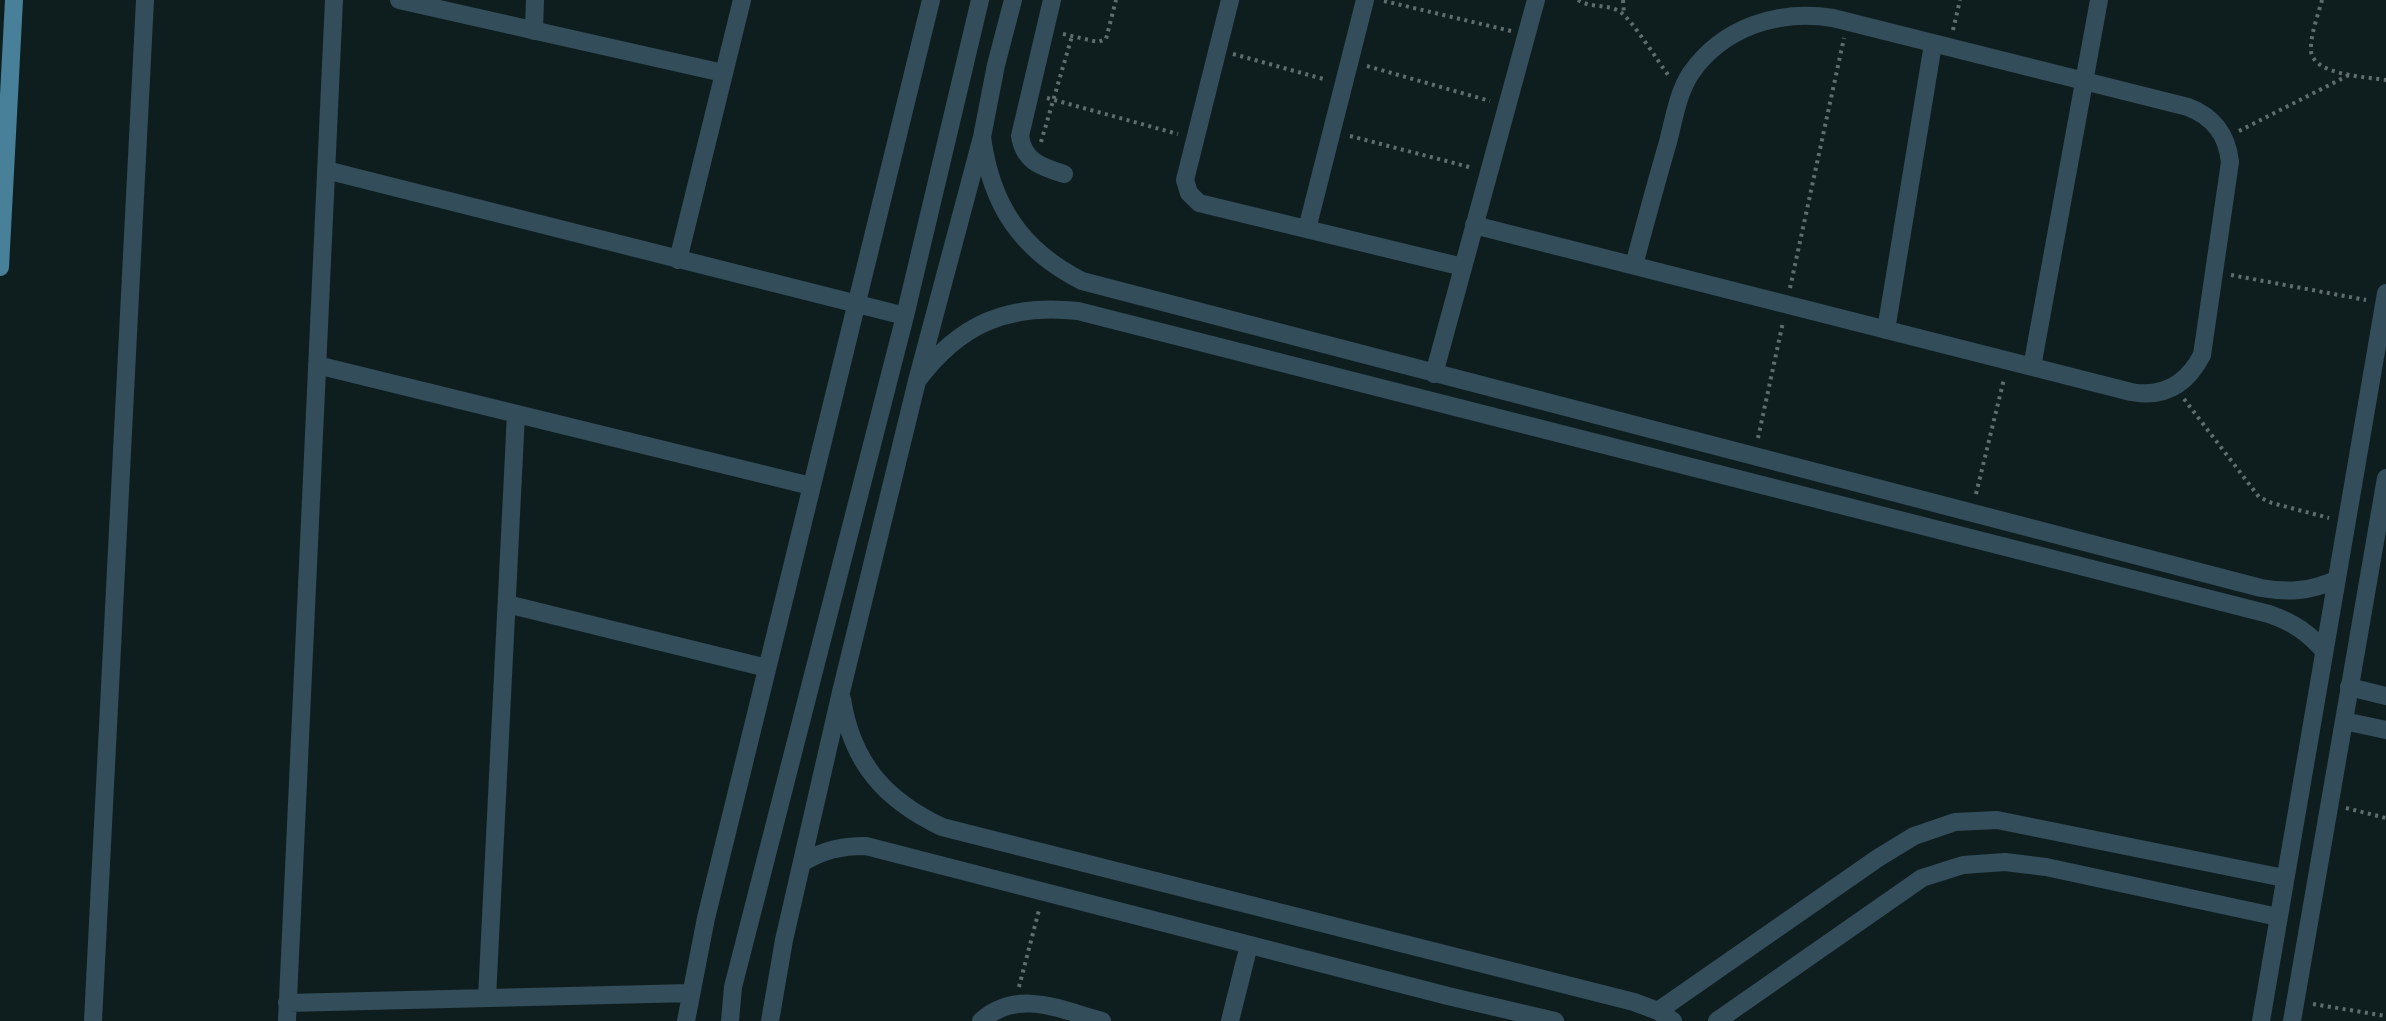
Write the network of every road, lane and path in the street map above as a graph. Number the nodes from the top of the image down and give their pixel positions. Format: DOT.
graph roads {
  1 [pos="14,0"];
  2 [pos="145,0"];
  3 [pos="334,0"];
  4 [pos="399,0"];
  5 [pos="535,0"];
  6 [pos="742,0"];
  7 [pos="931,0"];
  8 [pos="980,0"];
  9 [pos="1013,0"];
  10 [pos="1052,0"];
  11 [pos="1116,0"];
  12 [pos="1230,0"];
  13 [pos="1365,0"];
  14 [pos="1378,0"];
  15 [pos="1536,0"];
  16 [pos="1578,0"];
  17 [pos="1623,0"];
  18 [pos="1960,0"];
  19 [pos="2098,0"];
  20 [pos="2322,0"];
  21 [pos="1624,14"];
  22 [pos="1848,22"];
  23 [pos="534,30"];
  24 [pos="1045,30"];
  25 [pos="1526,34"];
  26 [pos="1072,36"];
  27 [pos="1941,46"];
  28 [pos="1218,50"];
  29 [pos="1349,61"];
  30 [pos="723,74"];
  31 [pos="2351,74"];
  32 [pos="2386,80"];
  33 [pos="2084,82"];
  34 [pos="1343,84"];
  35 [pos="1682,93"];
  36 [pos="1029,94"];
  37 [pos="1053,100"];
  38 [pos="1507,105"];
  39 [pos="1331,131"];
  40 [pos="982,137"];
  41 [pos="1196,139"];
  42 [pos="2225,139"];
  43 [pos="1035,163"];
  44 [pos="326,170"];
  45 [pos="1489,172"];
  46 [pos="1064,174"];
  47 [pos="1474,225"];
  48 [pos="1307,229"];
  49 [pos="678,260"];
  50 [pos="1634,266"];
  51 [pos="0,267"];
  52 [pos="1463,267"];
  53 [pos="2215,272"];
  54 [pos="2385,298"];
  55 [pos="856,304"];
  56 [pos="1786,304"];
  57 [pos="905,316"];
  58 [pos="1886,330"];
  59 [pos="2008,361"];
  60 [pos="317,365"];
  61 [pos="2032,367"];
  62 [pos="1434,374"];
  63 [pos="917,381"];
  64 [pos="2174,387"];
  65 [pos="516,414"];
  66 [pos="1754,457"];
  67 [pos="2386,478"];
  68 [pos="811,486"];
  69 [pos="1972,513"];
  70 [pos="2346,522"];
  71 [pos="2336,580"];
  72 [pos="507,604"];
  73 [pos="2324,651"];
  74 [pos="767,668"];
  75 [pos="2349,687"];
  76 [pos="841,692"];
  77 [pos="2386,696"];
  78 [pos="2344,721"];
  79 [pos="2386,730"];
  80 [pos="2329,805"];
  81 [pos="2386,818"];
  82 [pos="802,863"];
  83 [pos="2284,878"];
  84 [pos="1043,891"];
  85 [pos="2278,917"];
  86 [pos="1249,945"];
  87 [pos="691,993"];
  88 [pos="488,998"];
  89 [pos="2295,1001"];
  90 [pos="1015,1002"];
  91 [pos="287,1012"];
  92 [pos="1666,1016"];
  93 [pos="2386,1017"];
  94 [pos="93,1021"];
  95 [pos="686,1021"];
  96 [pos="730,1021"];
  97 [pos="770,1021"];
  98 [pos="981,1021"];
  99 [pos="1102,1021"];
  100 [pos="1230,1021"];
  101 [pos="1555,1021"];
  102 [pos="1717,1021"];
  103 [pos="2261,1021"];
  104 [pos="2292,1021"];
  1 -- 51 [label="main road"];
  2 -- 94 [label="street"];
  3 -- 44 [label="street"];
  4 -- 23 [label="street"];
  5 -- 23 [label="street"];
  6 -- 30 [label="street"];
  7 -- 55 [label="street"];
  8 -- 57 [label="street"];
  9 -- 40 [label="street"];
  10 -- 24 [label="street"];
  11 -- 26 [label="path"];
  12 -- 28 [label="street"];
  13 -- 29 [label="street"];
  14 -- 25 [label="path"];
  15 -- 25 [label="street"];
  16 -- 21 [label="path"];
  17 -- 21 [label="path"];
  18 -- 27 [label="path"];
  19 -- 33 [label="street"];
  20 -- 31 [label="path"];
  21 -- 35 [label="path"];
  22 -- 27 [label="street"];
  22 -- 35 [label="street"];
  22 -- 56 [label="path"];
  23 -- 30 [label="street"];
  24 -- 26 [label="path"];
  24 -- 36 [label="street"];
  25 -- 38 [label="street"];
  26 -- 37 [label="path"];
  27 -- 33 [label="street"];
  27 -- 58 [label="street"];
  28 -- 34 [label="path"];
  28 -- 41 [label="street"];
  29 -- 34 [label="street"];
  29 -- 38 [label="path"];
  30 -- 49 [label="street"];
  31 -- 32 [label="path"];
  31 -- 42 [label="path"];
  33 -- 42 [label="street"];
  33 -- 61 [label="street"];
  34 -- 39 [label="street"];
  35 -- 50 [label="street"];
  36 -- 37 [label="path"];
  36 -- 43 [label="street"];
  37 -- 41 [label="path"];
  37 -- 43 [label="path"];
  38 -- 45 [label="street"];
  39 -- 45 [label="path"];
  39 -- 48 [label="street"];
  40 -- 62 [label="street"];
  40 -- 63 [label="street"];
  41 -- 48 [label="street"];
  42 -- 53 [label="street"];
  43 -- 46 [label="street"];
  44 -- 49 [label="street"];
  44 -- 60 [label="street"];
  45 -- 47 [label="street"];
  47 -- 50 [label="street"];
  47 -- 52 [label="street"];
  48 -- 52 [label="street"];
  49 -- 55 [label="street"];
  50 -- 56 [label="street"];
  52 -- 62 [label="street"];
  53 -- 54 [label="path"];
  53 -- 64 [label="street"];
  54 -- 70 [label="street"];
  55 -- 57 [label="street"];
  55 -- 68 [label="street"];
  56 -- 58 [label="street"];
  56 -- 66 [label="path"];
  57 -- 96 [label="street"];
  58 -- 59 [label="street"];
  59 -- 61 [label="street"];
  59 -- 69 [label="path"];
  60 -- 65 [label="street"];
  60 -- 91 [label="street"];
  61 -- 64 [label="street"];
  62 -- 66 [label="street"];
  63 -- 73 [label="street"];
  63 -- 76 [label="street"];
  64 -- 70 [label="path"];
  65 -- 68 [label="street"];
  65 -- 72 [label="street"];
  66 -- 69 [label="street"];
  67 -- 75 [label="street"];
  68 -- 74 [label="street"];
  69 -- 71 [label="street"];
  70 -- 71 [label="street"];
  71 -- 73 [label="street"];
  72 -- 74 [label="street"];
  72 -- 88 [label="street"];
  73 -- 83 [label="street"];
  74 -- 87 [label="street"];
  75 -- 77 [label="street"];
  75 -- 78 [label="street"];
  76 -- 82 [label="street"];
  76 -- 92 [label="street"];
  78 -- 79 [label="street"];
  78 -- 80 [label="street"];
  80 -- 81 [label="path"];
  80 -- 89 [label="street"];
  82 -- 84 [label="street"];
  82 -- 97 [label="street"];
  83 -- 85 [label="street"];
  83 -- 92 [label="street"];
  84 -- 86 [label="street"];
  84 -- 90 [label="path"];
  85 -- 102 [label="street"];
  85 -- 103 [label="street"];
  86 -- 100 [label="street"];
  86 -- 101 [label="street"];
  87 -- 88 [label="street"];
  87 -- 95 [label="street"];
  88 -- 91 [label="street"];
  89 -- 93 [label="path"];
  89 -- 104 [label="street"];
  90 -- 98 [label="street"];
  90 -- 99 [label="street"];
}
